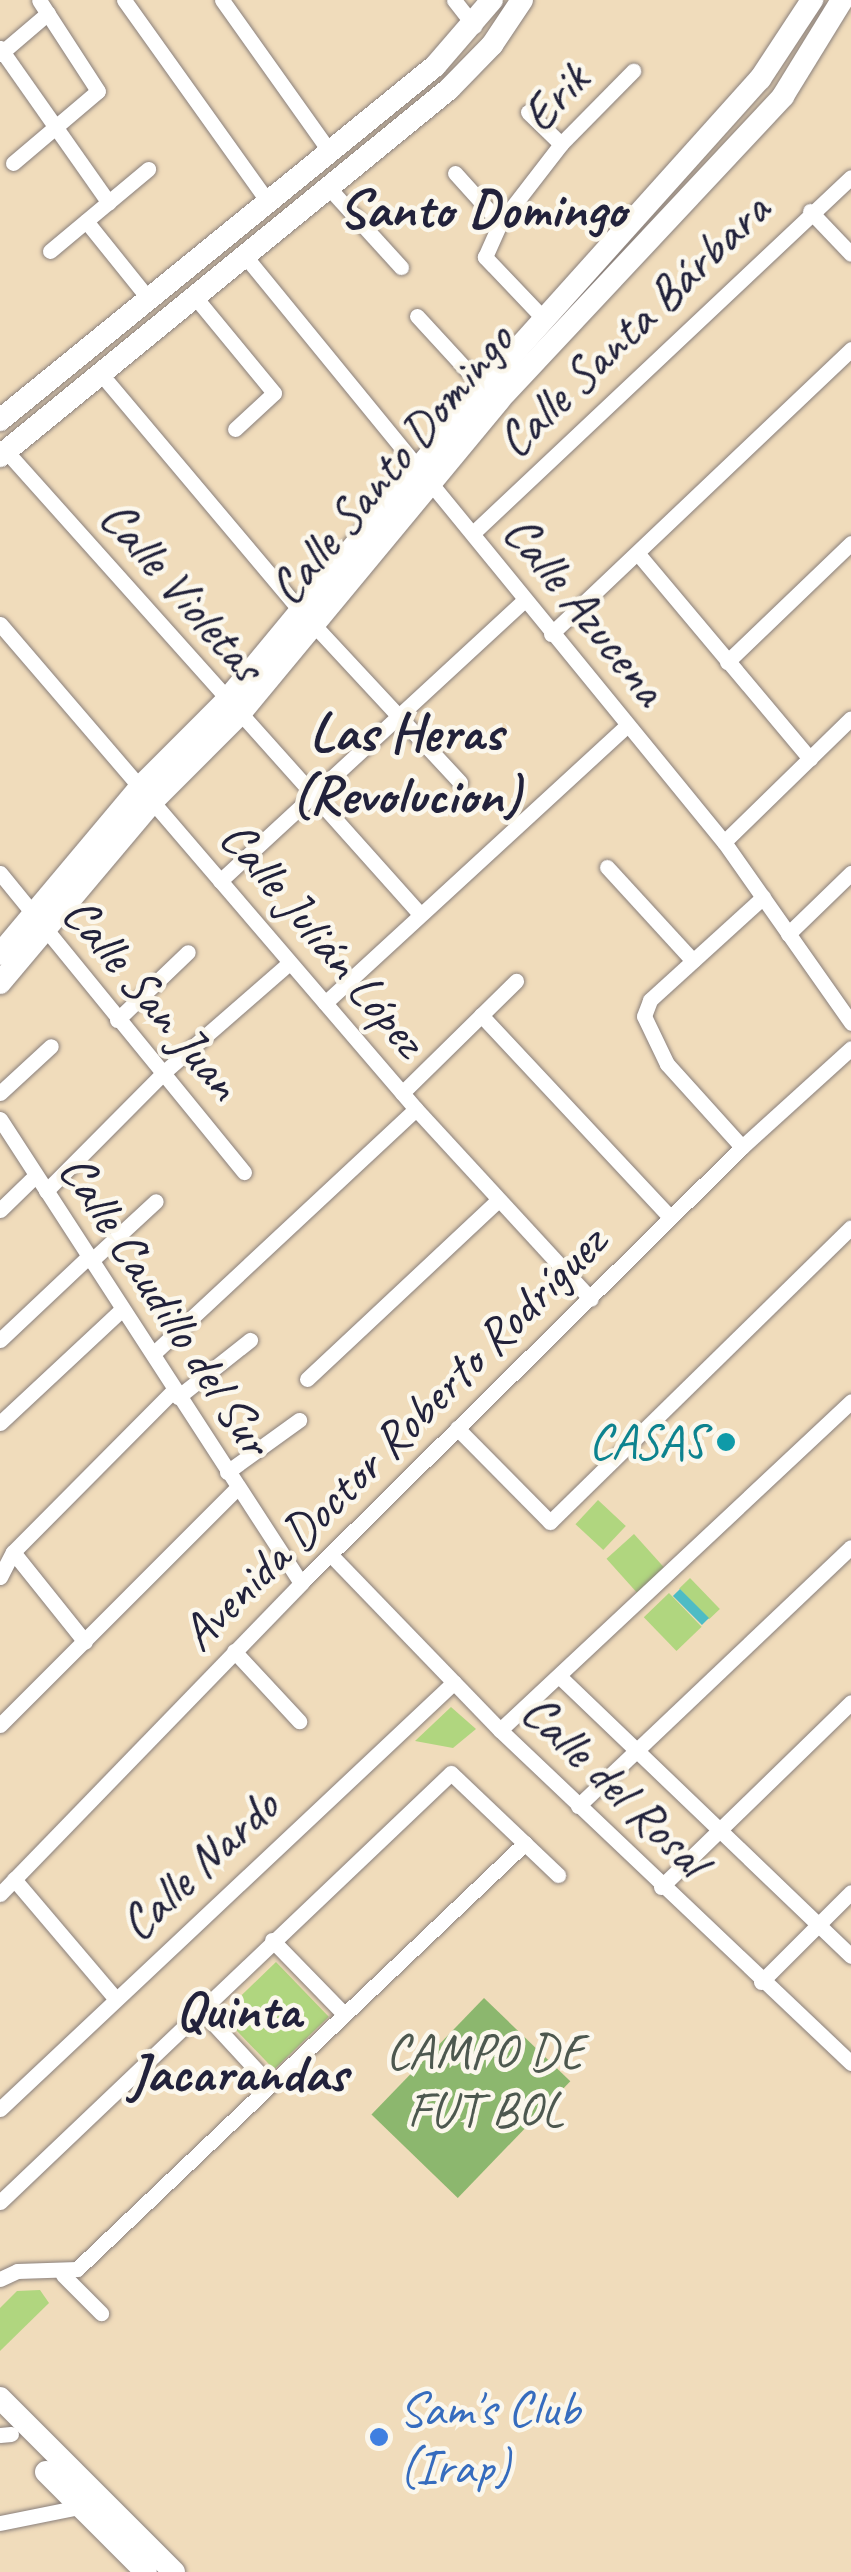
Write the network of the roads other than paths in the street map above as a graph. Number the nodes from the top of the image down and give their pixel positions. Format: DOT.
graph roads {
  1 [pos="124,0"];
  2 [pos="222,0"];
  3 [pos="454,0"];
  4 [pos="492,0"];
  5 [pos="522,0"];
  6 [pos="812,0"];
  7 [pos="842,0"];
  8 [pos="43,7"];
  9 [pos="474,26"];
  10 [pos="1,51"];
  11 [pos="633,71"];
  12 [pos="528,112"];
  13 [pos="57,129"];
  14 [pos="561,144"];
  15 [pos="330,152"];
  16 [pos="14,163"];
  17 [pos="148,169"];
  18 [pos="454,173"];
  19 [pos="851,177"];
  20 [pos="296,178"];
  21 [pos="321,193"];
  22 [pos="268,202"];
  23 [pos="109,203"];
  24 [pos="810,211"];
  25 [pos="86,222"];
  26 [pos="500,223"];
  27 [pos="50,251"];
  28 [pos="851,253"];
  29 [pos="245,256"];
  30 [pos="401,267"];
  31 [pos="195,297"];
  32 [pos="148,298"];
  33 [pos="418,316"];
  34 [pos="544,319"];
  35 [pos="851,348"];
  36 [pos="101,374"];
  37 [pos="485,390"];
  38 [pos="0,420"];
  39 [pos="235,429"];
  40 [pos="3,454"];
  41 [pos="425,474"];
  42 [pos="473,533"];
  43 [pos="851,543"];
  44 [pos="638,555"];
  45 [pos="525,600"];
  46 [pos="306,617"];
  47 [pos="0,624"];
  48 [pos="551,634"];
  49 [pos="727,662"];
  50 [pos="232,709"];
  51 [pos="401,713"];
  52 [pos="851,718"];
  53 [pos="626,726"];
  54 [pos="810,759"];
  55 [pos="460,782"];
  56 [pos="148,793"];
  57 [pos="314,793"];
  58 [pos="724,842"];
  59 [pos="607,867"];
  60 [pos="0,873"];
  61 [pos="851,873"];
  62 [pos="220,881"];
  63 [pos="764,897"];
  64 [pos="420,914"];
  65 [pos="39,925"];
  66 [pos="788,934"];
  67 [pos="188,952"];
  68 [pos="0,954"];
  69 [pos="693,961"];
  70 [pos="289,964"];
  71 [pos="516,981"];
  72 [pos="0,982"];
  73 [pos="326,1003"];
  74 [pos="482,1015"];
  75 [pos="116,1020"];
  76 [pos="851,1023"];
  77 [pos="51,1046"];
  78 [pos="851,1048"];
  79 [pos="163,1073"];
  80 [pos="0,1093"];
  81 [pos="402,1093"];
  82 [pos="416,1109"];
  83 [pos="0,1118"];
  84 [pos="742,1147"];
  85 [pos="244,1172"];
  86 [pos="36,1176"];
  87 [pos="46,1191"];
  88 [pos="156,1201"];
  89 [pos="497,1201"];
  90 [pos="0,1210"];
  91 [pos="670,1217"];
  92 [pos="851,1227"];
  93 [pos="89,1259"];
  94 [pos="591,1298"];
  95 [pos="121,1310"];
  96 [pos="0,1340"];
  97 [pos="250,1340"];
  98 [pos="153,1354"];
  99 [pos="307,1379"];
  100 [pos="176,1394"];
  101 [pos="851,1402"];
  102 [pos="299,1420"];
  103 [pos="0,1424"];
  104 [pos="457,1428"];
  105 [pos="227,1472"];
  106 [pos="237,1488"];
  107 [pos="851,1548"];
  108 [pos="13,1552"];
  109 [pos="331,1556"];
  110 [pos="0,1577"];
  111 [pos="301,1582"];
  112 [pos="85,1642"];
  113 [pos="234,1651"];
  114 [pos="560,1677"];
  115 [pos="454,1682"];
  116 [pos="851,1702"];
  117 [pos="300,1722"];
  118 [pos="0,1725"];
  119 [pos="500,1730"];
  120 [pos="639,1753"];
  121 [pos="578,1806"];
  122 [pos="720,1827"];
  123 [pos="524,1842"];
  124 [pos="558,1875"];
  125 [pos="14,1879"];
  126 [pos="662,1886"];
  127 [pos="851,1892"];
  128 [pos="0,1894"];
  129 [pos="817,1925"];
  130 [pos="272,1940"];
  131 [pos="851,1956"];
  132 [pos="761,1982"];
  133 [pos="115,1998"];
  134 [pos="199,2008"];
  135 [pos="344,2014"];
  136 [pos="851,2063"];
  137 [pos="270,2085"];
  138 [pos="0,2109"];
  139 [pos="0,2202"];
  140 [pos="64,2275"];
  141 [pos="0,2279"];
  142 [pos="100,2313"];
  143 [pos="0,2398"];
  144 [pos="4,2430"];
  145 [pos="80,2507"];
  146 [pos="0,2522"];
  147 [pos="146,2572"];
  148 [pos="174,2572"];
  1 -- 22 [label="street"];
  2 -- 15 [label="street"];
  3 -- 9 [label="street"];
  4 -- 9 [label="street"];
  5 -- 21 [label="street"];
  6 -- 34 [label="street, Calle Santo Domingo"];
  7 -- 41 [label="street, Calle Santo Domingo"];
  8 -- 10 [label="street"];
  8 -- 13 [label="street"];
  9 -- 15 [label="street"];
  10 -- 13 [label="street"];
  11 -- 14 [label="street, Erik"];
  12 -- 14 [label="street"];
  13 -- 16 [label="street"];
  13 -- 23 [label="street"];
  14 -- 26 [label="street, Erik"];
  15 -- 20 [label="street"];
  17 -- 23 [label="street"];
  18 -- 26 [label="street"];
  19 -- 24 [label="street, Calle Santa Bárbara"];
  20 -- 21 [label="street"];
  20 -- 22 [label="street"];
  21 -- 29 [label="street"];
  21 -- 30 [label="street"];
  22 -- 32 [label="street"];
  23 -- 25 [label="street"];
  24 -- 28 [label="street"];
  24 -- 42 [label="street, Calle Santa Bárbara"];
  25 -- 27 [label="street"];
  25 -- 32 [label="street"];
  26 -- 34 [label="street"];
  29 -- 31 [label="street"];
  29 -- 41 [label="street, Calle Azucena"];
  31 -- 36 [label="street"];
  31 -- 39 [label="street"];
  32 -- 38 [label="street"];
  33 -- 37 [label="street"];
  34 -- 37 [label="street, Calle Santo Domingo"];
  35 -- 44 [label="street"];
  36 -- 40 [label="street"];
  36 -- 46 [label="street"];
  37 -- 41 [label="street, Calle Santo Domingo"];
  40 -- 50 [label="street, Calle Violetas"];
  41 -- 42 [label="street, Calle Azucena"];
  41 -- 46 [label="street, Calle Santo Domingo"];
  42 -- 45 [label="street, Calle Azucena"];
  43 -- 49 [label="street"];
  44 -- 48 [label="street"];
  44 -- 49 [label="street"];
  45 -- 48 [label="street, Calle Azucena"];
  45 -- 51 [label="street"];
  46 -- 50 [label="street, Calle Santo Domingo"];
  46 -- 51 [label="street"];
  47 -- 56 [label="street, Calle Julián López"];
  48 -- 53 [label="street, Calle Azucena"];
  49 -- 54 [label="street"];
  50 -- 56 [label="street, Calle Santo Domingo"];
  50 -- 57 [label="street, Calle Violetas"];
  51 -- 55 [label="street"];
  51 -- 57 [label="street"];
  52 -- 54 [label="street"];
  53 -- 58 [label="street, Calle Azucena"];
  53 -- 64 [label="street"];
  54 -- 58 [label="street"];
  56 -- 62 [label="street, Calle Julián López"];
  56 -- 65 [label="street, Calle Santo Domingo"];
  57 -- 62 [label="street"];
  57 -- 64 [label="street, Calle Violetas"];
  58 -- 63 [label="street, Calle Azucena"];
  59 -- 69 [label="street"];
  60 -- 65 [label="street, Calle San Juan"];
  61 -- 66 [label="street"];
  62 -- 70 [label="street, Calle Julián López"];
  63 -- 66 [label="street, Calle Azucena"];
  63 -- 69 [label="street"];
  64 -- 73 [label="street"];
  65 -- 68 [label="street, Calle Santo Domingo"];
  65 -- 72 [label="street, Calle Santo Domingo"];
  65 -- 75 [label="street, Calle San Juan"];
  66 -- 76 [label="street, Calle Azucena"];
  67 -- 75 [label="street"];
  69 -- 84 [label="street"];
  70 -- 73 [label="street, Calle Julián López"];
  70 -- 79 [label="street"];
  71 -- 74 [label="street"];
  73 -- 81 [label="street, Calle Julián López"];
  74 -- 81 [label="street"];
  74 -- 91 [label="street"];
  75 -- 79 [label="street, Calle San Juan"];
  77 -- 80 [label="street"];
  78 -- 84 [label="street, Avenida Doctor Roberto Rodríguez"];
  79 -- 85 [label="street, Calle San Juan"];
  79 -- 87 [label="street"];
  81 -- 82 [label="street, Calle Julián López"];
  82 -- 89 [label="street, Calle Julián López"];
  82 -- 98 [label="street"];
  83 -- 86 [label="street, Calle Caudillo del Sur"];
  84 -- 91 [label="street, Avenida Doctor Roberto Rodríguez"];
  86 -- 87 [label="street, Calle Caudillo del Sur"];
  86 -- 90 [label="street"];
  87 -- 93 [label="street, Calle Caudillo del Sur"];
  88 -- 93 [label="street"];
  89 -- 94 [label="street, Calle Julián López"];
  89 -- 99 [label="street"];
  91 -- 94 [label="street, Avenida Doctor Roberto Rodríguez"];
  92 -- 104 [label="street"];
  93 -- 95 [label="street, Calle Caudillo del Sur"];
  93 -- 96 [label="street"];
  94 -- 104 [label="street, Avenida Doctor Roberto Rodríguez"];
  95 -- 98 [label="street, Calle Caudillo del Sur"];
  95 -- 103 [label="street"];
  97 -- 100 [label="street"];
  98 -- 100 [label="street, Calle Caudillo del Sur"];
  100 -- 105 [label="street, Calle Caudillo del Sur"];
  100 -- 108 [label="street"];
  101 -- 114 [label="street"];
  102 -- 105 [label="street"];
  104 -- 109 [label="street, Avenida Doctor Roberto Rodríguez"];
  105 -- 106 [label="street, Calle Caudillo del Sur"];
  106 -- 111 [label="street, Calle Caudillo del Sur"];
  106 -- 112 [label="street"];
  107 -- 120 [label="street"];
  108 -- 110 [label="street"];
  108 -- 112 [label="street"];
  109 -- 111 [label="street, Avenida Doctor Roberto Rodríguez"];
  109 -- 115 [label="street, Calle del Rosal"];
  111 -- 113 [label="street, Avenida Doctor Roberto Rodríguez"];
  112 -- 118 [label="street"];
  113 -- 117 [label="street"];
  113 -- 125 [label="street, Avenida Doctor Roberto Rodríguez"];
  114 -- 119 [label="street"];
  114 -- 120 [label="street"];
  115 -- 119 [label="street, Calle del Rosal"];
  115 -- 133 [label="street, Calle Nardo"];
  116 -- 122 [label="street"];
  119 -- 121 [label="street, Calle del Rosal"];
  120 -- 121 [label="street"];
  120 -- 122 [label="street"];
  121 -- 126 [label="street, Calle del Rosal"];
  122 -- 126 [label="street"];
  122 -- 129 [label="street"];
  123 -- 124 [label="street"];
  123 -- 130 [label="street"];
  123 -- 135 [label="street"];
  125 -- 128 [label="street, Avenida Doctor Roberto Rodríguez"];
  125 -- 133 [label="street"];
  126 -- 132 [label="street, Calle del Rosal"];
  127 -- 129 [label="street"];
  129 -- 131 [label="street"];
  129 -- 132 [label="street"];
  130 -- 134 [label="street"];
  130 -- 135 [label="street"];
  132 -- 136 [label="street, Calle del Rosal"];
  133 -- 138 [label="street, Calle Nardo"];
  134 -- 137 [label="street"];
  134 -- 139 [label="street"];
  135 -- 137 [label="street"];
  137 -- 140 [label="street"];
  140 -- 141 [label="street"];
  140 -- 142 [label="street"];
  143 -- 148 [label="street"];
  144 -- 145 [label="street"];
  145 -- 146 [label="street"];
  145 -- 147 [label="street"];
}
